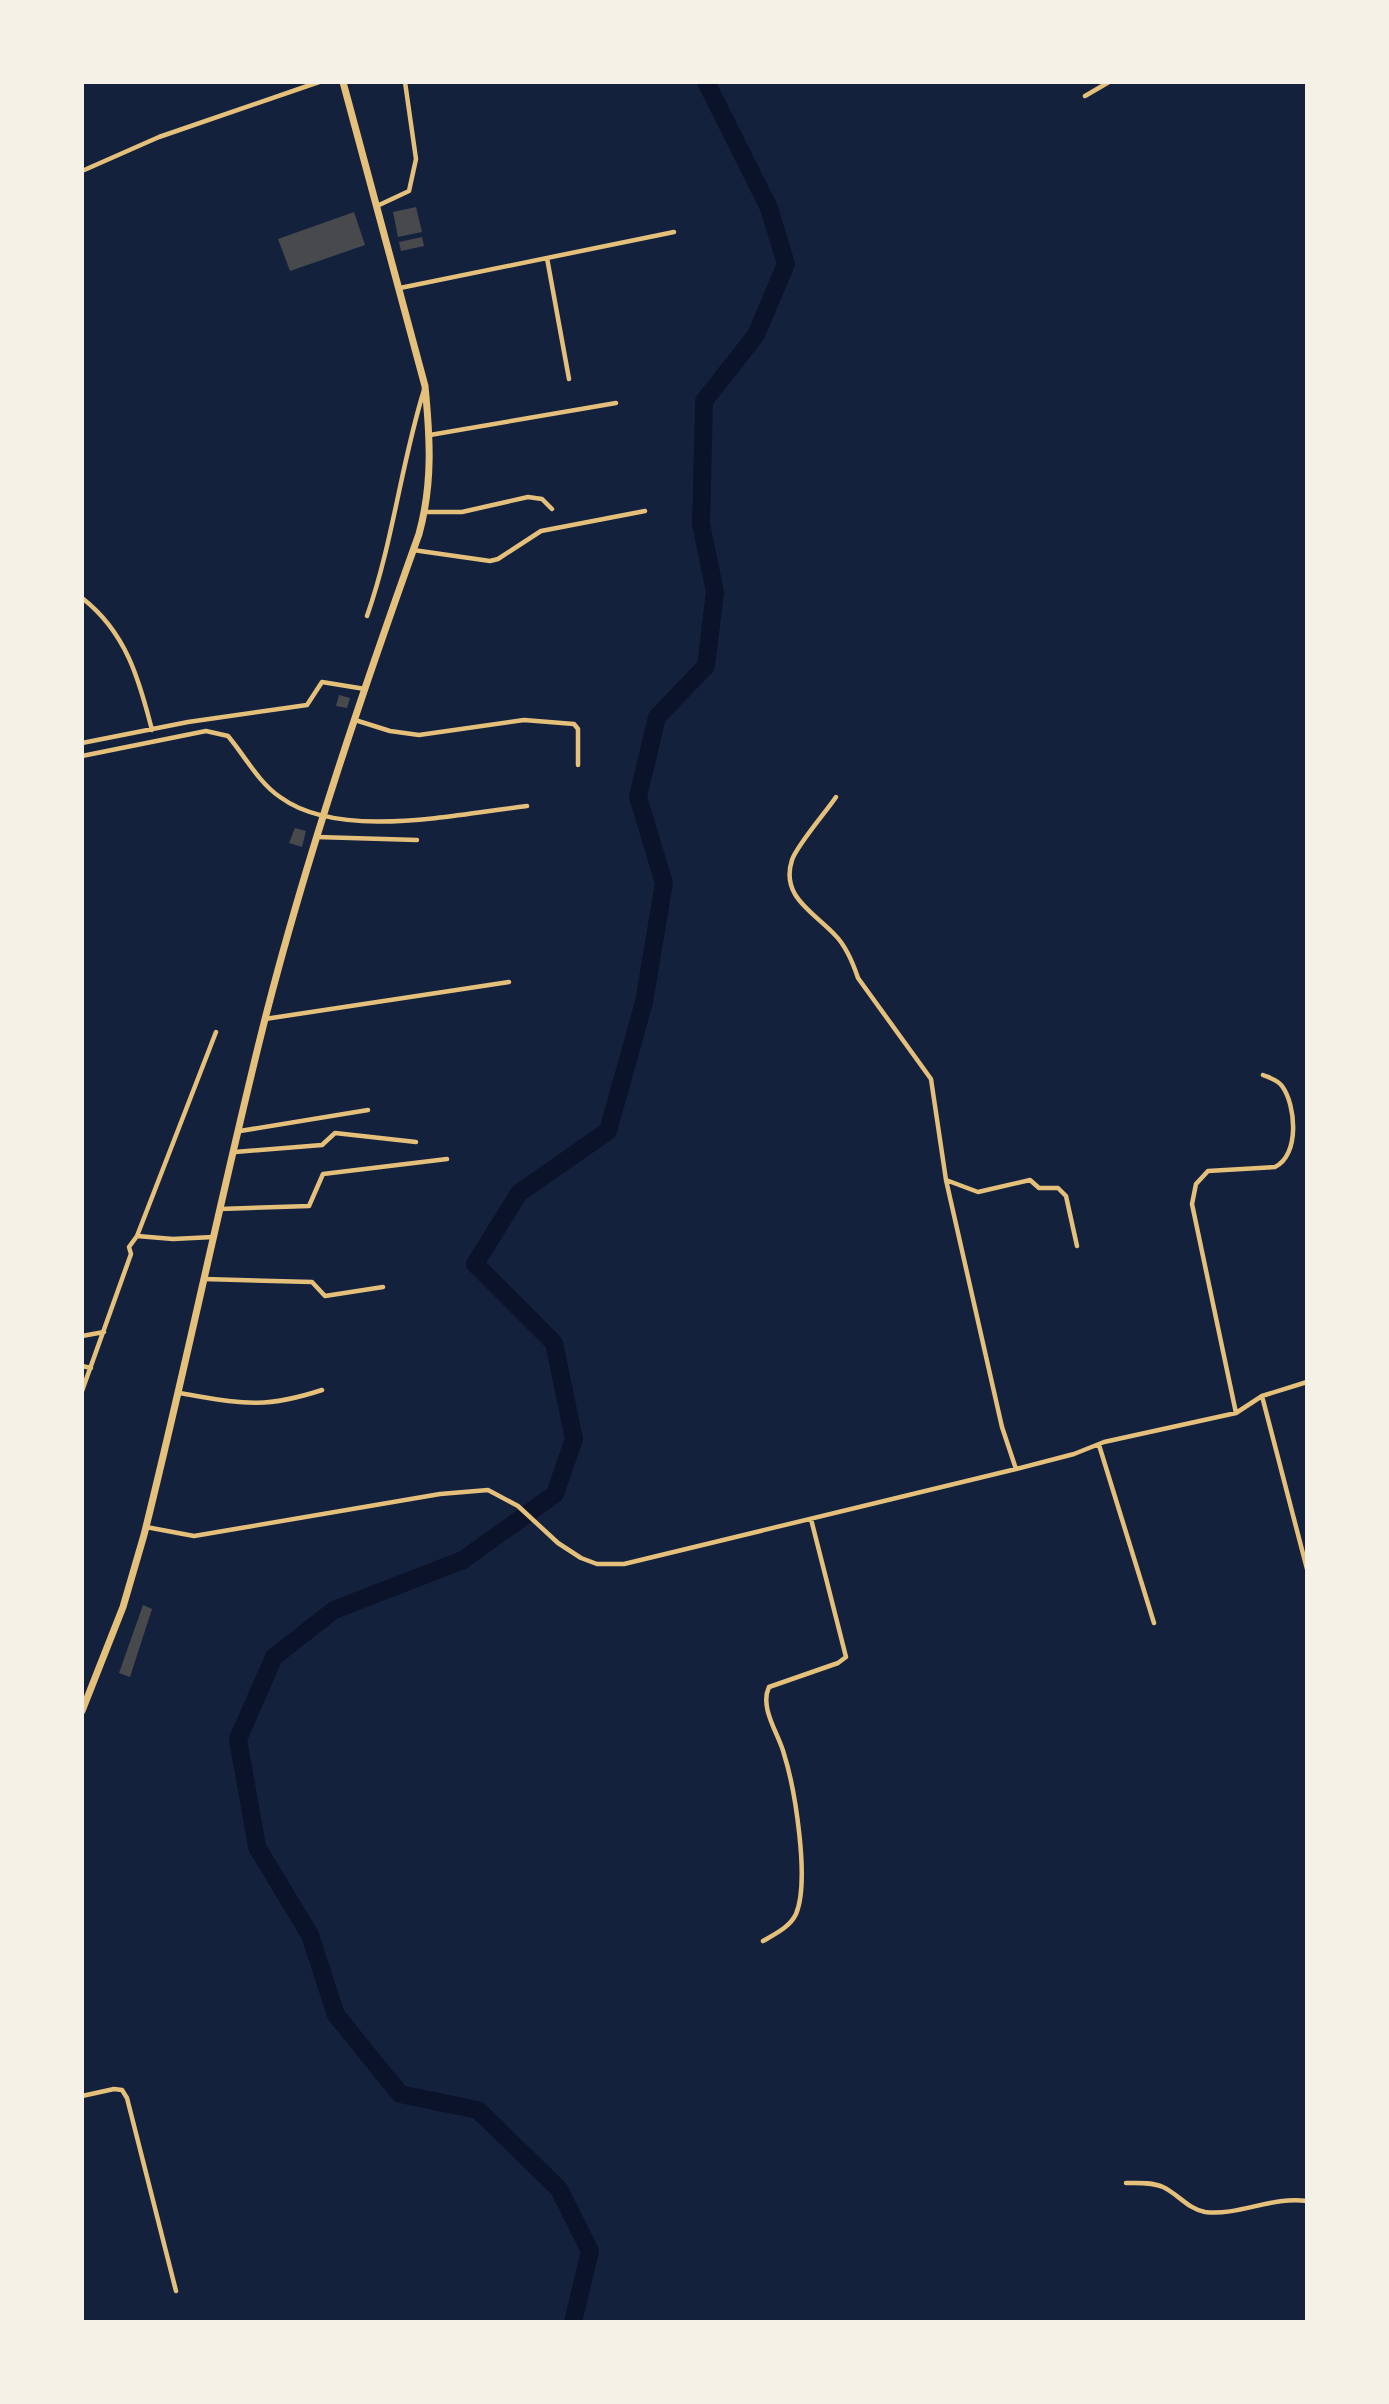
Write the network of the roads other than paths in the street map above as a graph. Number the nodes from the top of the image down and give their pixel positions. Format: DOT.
graph roads {
  1 [pos="318,82"];
  2 [pos="343,82"];
  3 [pos="405,82"];
  4 [pos="1109,82"];
  5 [pos="1085,96"];
  6 [pos="82,171"];
  7 [pos="377,206"];
  8 [pos="674,232"];
  9 [pos="547,258"];
  10 [pos="400,288"];
  11 [pos="569,379"];
  12 [pos="425,386"];
  13 [pos="617,402"];
  14 [pos="430,435"];
  15 [pos="551,509"];
  16 [pos="645,511"];
  17 [pos="426,512"];
  18 [pos="413,550"];
  19 [pos="82,598"];
  20 [pos="367,616"];
  21 [pos="366,689"];
  22 [pos="355,720"];
  23 [pos="152,730"];
  24 [pos="82,743"];
  25 [pos="82,756"];
  26 [pos="578,765"];
  27 [pos="836,797"];
  28 [pos="527,806"];
  29 [pos="324,815"];
  30 [pos="317,837"];
  31 [pos="417,840"];
  32 [pos="509,982"];
  33 [pos="265,1018"];
  34 [pos="216,1032"];
  35 [pos="1263,1074"];
  36 [pos="368,1110"];
  37 [pos="240,1131"];
  38 [pos="416,1142"];
  39 [pos="235,1152"];
  40 [pos="447,1159"];
  41 [pos="946,1180"];
  42 [pos="220,1209"];
  43 [pos="137,1236"];
  44 [pos="214,1237"];
  45 [pos="1077,1246"];
  46 [pos="204,1279"];
  47 [pos="383,1287"];
  48 [pos="103,1332"];
  49 [pos="82,1336"];
  50 [pos="82,1366"];
  51 [pos="91,1368"];
  52 [pos="1307,1382"];
  53 [pos="322,1390"];
  54 [pos="82,1391"];
  55 [pos="177,1393"];
  56 [pos="1262,1396"];
  57 [pos="1236,1413"];
  58 [pos="1098,1445"];
  59 [pos="1016,1469"];
  60 [pos="811,1519"];
  61 [pos="146,1527"];
  62 [pos="1307,1569"];
  63 [pos="1154,1623"];
  64 [pos="82,1711"];
  65 [pos="763,1941"];
  66 [pos="82,2095"];
  67 [pos="1126,2183"];
  68 [pos="1307,2201"];
  69 [pos="176,2291"];
  1 -- 6 [label="street"];
  2 -- 7 [label="highway"];
  3 -- 7 [label="street"];
  4 -- 5 [label="street"];
  7 -- 10 [label="highway"];
  8 -- 9 [label="street"];
  9 -- 10 [label="street"];
  9 -- 11 [label="street"];
  10 -- 12 [label="highway"];
  12 -- 14 [label="highway"];
  12 -- 20 [label="street"];
  13 -- 14 [label="street"];
  14 -- 17 [label="highway"];
  15 -- 17 [label="street"];
  16 -- 18 [label="street"];
  17 -- 18 [label="highway"];
  18 -- 21 [label="highway"];
  19 -- 23 [label="street"];
  21 -- 22 [label="highway"];
  21 -- 23 [label="street"];
  22 -- 26 [label="street"];
  22 -- 29 [label="highway"];
  23 -- 24 [label="street"];
  25 -- 29 [label="street"];
  27 -- 41 [label="street"];
  28 -- 29 [label="street"];
  29 -- 30 [label="highway"];
  30 -- 31 [label="street"];
  30 -- 33 [label="highway"];
  32 -- 33 [label="street"];
  33 -- 37 [label="highway"];
  34 -- 43 [label="street"];
  35 -- 57 [label="street"];
  36 -- 37 [label="street"];
  37 -- 39 [label="highway"];
  38 -- 39 [label="street"];
  39 -- 42 [label="highway"];
  40 -- 42 [label="street"];
  41 -- 45 [label="street"];
  41 -- 59 [label="street"];
  42 -- 44 [label="highway"];
  43 -- 44 [label="street"];
  43 -- 48 [label="street"];
  44 -- 46 [label="highway"];
  46 -- 47 [label="street"];
  46 -- 55 [label="highway"];
  48 -- 49 [label="street"];
  48 -- 51 [label="street"];
  50 -- 51 [label="street"];
  51 -- 54 [label="street"];
  52 -- 56 [label="street"];
  53 -- 55 [label="street"];
  55 -- 61 [label="highway"];
  56 -- 57 [label="street"];
  56 -- 62 [label="street"];
  57 -- 58 [label="street"];
  58 -- 59 [label="street"];
  58 -- 63 [label="street"];
  59 -- 60 [label="street"];
  60 -- 61 [label="street"];
  60 -- 65 [label="street"];
  61 -- 64 [label="highway"];
  66 -- 69 [label="street"];
  67 -- 68 [label="street"];
}
